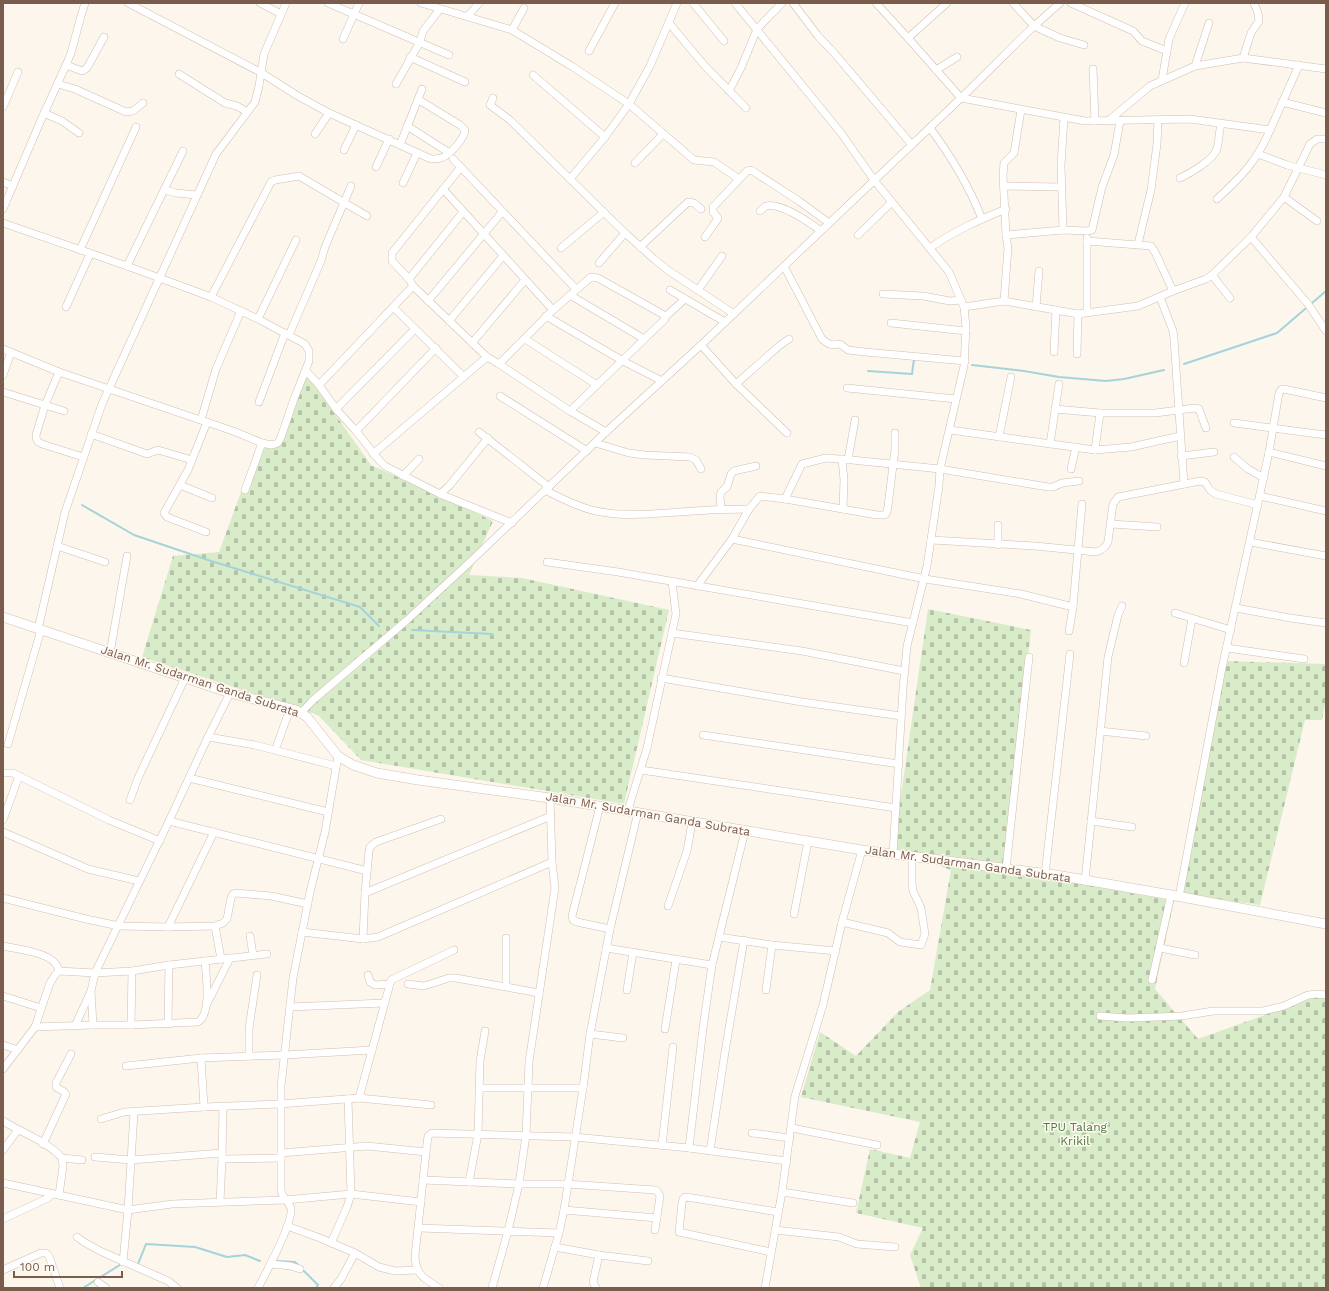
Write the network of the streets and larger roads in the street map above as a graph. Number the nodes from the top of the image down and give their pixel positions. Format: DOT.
graph roads {
  1 [pos="85,3"];
  2 [pos="128,3"];
  3 [pos="260,3"];
  4 [pos="286,3"];
  5 [pos="328,3"];
  6 [pos="359,3"];
  7 [pos="421,3"];
  8 [pos="479,3"];
  9 [pos="615,3"];
  10 [pos="677,3"];
  11 [pos="693,3"];
  12 [pos="735,3"];
  13 [pos="782,3"];
  14 [pos="793,3"];
  15 [pos="1013,3"];
  16 [pos="1060,3"];
  17 [pos="1070,3"];
  18 [pos="1185,3"];
  19 [pos="1254,3"];
  20 [pos="880,4"];
  21 [pos="944,4"];
  22 [pos="524,8"];
  23 [pos="440,9"];
  24 [pos="354,13"];
  25 [pos="281,14"];
  26 [pos="468,16"];
  27 [pos="1209,23"];
  28 [pos="669,24"];
  29 [pos="1034,26"];
  30 [pos="757,29"];
  31 [pos="512,30"];
  32 [pos="104,37"];
  33 [pos="908,38"];
  34 [pos="343,39"];
  35 [pos="724,41"];
  36 [pos="420,42"];
  37 [pos="1084,45"];
  38 [pos="589,51"];
  39 [pos="1167,51"];
  40 [pos="449,54"];
  41 [pos="410,57"];
  42 [pos="958,57"];
  43 [pos="1243,58"];
  44 [pos="66,65"];
  45 [pos="1299,65"];
  46 [pos="1196,66"];
  47 [pos="1094,69"];
  48 [pos="1326,69"];
  49 [pos="936,70"];
  50 [pos="18,72"];
  51 [pos="260,72"];
  52 [pos="179,74"];
  53 [pos="533,75"];
  54 [pos="1162,80"];
  55 [pos="465,82"];
  56 [pos="58,84"];
  57 [pos="396,84"];
  58 [pos="422,89"];
  59 [pos="728,91"];
  60 [pos="493,98"];
  61 [pos="961,98"];
  62 [pos="418,100"];
  63 [pos="143,102"];
  64 [pos="1282,102"];
  65 [pos="629,104"];
  66 [pos="3,107"];
  67 [pos="746,108"];
  68 [pos="1022,110"];
  69 [pos="247,112"];
  70 [pos="1326,112"];
  71 [pos="44,113"];
  72 [pos="329,113"];
  73 [pos="1064,118"];
  74 [pos="1158,120"];
  75 [pos="1095,121"];
  76 [pos="1108,121"];
  77 [pos="1120,121"];
  78 [pos="1220,124"];
  79 [pos="356,125"];
  80 [pos="407,126"];
  81 [pos="136,127"];
  82 [pos="930,128"];
  83 [pos="1270,130"];
  84 [pos="80,133"];
  85 [pos="315,134"];
  86 [pos="663,134"];
  87 [pos="605,137"];
  88 [pos="389,139"];
  89 [pos="1326,139"];
  90 [pos="400,144"];
  91 [pos="912,145"];
  92 [pos="344,150"];
  93 [pos="183,151"];
  94 [pos="448,152"];
  95 [pos="417,153"];
  96 [pos="1258,154"];
  97 [pos="453,159"];
  98 [pos="635,163"];
  99 [pos="461,167"];
  100 [pos="376,168"];
  101 [pos="1299,168"];
  102 [pos="1326,176"];
  103 [pos="1180,178"];
  104 [pos="570,179"];
  105 [pos="739,179"];
  106 [pos="874,180"];
  107 [pos="3,182"];
  108 [pos="403,183"];
  109 [pos="12,186"];
  110 [pos="351,186"];
  111 [pos="1004,186"];
  112 [pos="1061,187"];
  113 [pos="443,189"];
  114 [pos="165,190"];
  115 [pos="197,195"];
  116 [pos="1284,198"];
  117 [pos="1217,199"];
  118 [pos="892,202"];
  119 [pos="344,203"];
  120 [pos="701,208"];
  121 [pos="3,209"];
  122 [pos="1006,209"];
  123 [pos="760,211"];
  124 [pos="463,212"];
  125 [pos="502,212"];
  126 [pos="604,212"];
  127 [pos="368,216"];
  128 [pos="982,219"];
  129 [pos="1316,221"];
  130 [pos="3,223"];
  131 [pos="829,223"];
  132 [pos="1063,230"];
  133 [pos="821,231"];
  134 [pos="1087,231"];
  135 [pos="625,233"];
  136 [pos="483,234"];
  137 [pos="858,235"];
  138 [pos="1006,235"];
  139 [pos="705,237"];
  140 [pos="1251,237"];
  141 [pos="296,240"];
  142 [pos="1087,240"];
  143 [pos="1138,244"];
  144 [pos="640,247"];
  145 [pos="561,248"];
  146 [pos="930,248"];
  147 [pos="80,250"];
  148 [pos="90,254"];
  149 [pos="503,256"];
  150 [pos="722,256"];
  151 [pos="599,263"];
  152 [pos="127,266"];
  153 [pos="784,266"];
  154 [pos="1039,271"];
  155 [pos="1212,275"];
  156 [pos="159,279"];
  157 [pos="408,279"];
  158 [pos="526,280"];
  159 [pos="413,286"];
  160 [pos="576,289"];
  161 [pos="670,290"];
  162 [pos="698,290"];
  163 [pos="1173,291"];
  164 [pos="883,294"];
  165 [pos="570,295"];
  166 [pos="211,297"];
  167 [pos="1160,297"];
  168 [pos="1230,298"];
  169 [pos="685,299"];
  170 [pos="961,300"];
  171 [pos="428,301"];
  172 [pos="1004,301"];
  173 [pos="66,307"];
  174 [pos="964,307"];
  175 [pos="1036,307"];
  176 [pos="394,308"];
  177 [pos="553,310"];
  178 [pos="1056,310"];
  179 [pos="241,311"];
  180 [pos="1087,312"];
  181 [pos="734,314"];
  182 [pos="1078,314"];
  183 [pos="546,316"];
  184 [pos="665,317"];
  185 [pos="258,318"];
  186 [pos="449,321"];
  187 [pos="725,322"];
  188 [pos="891,323"];
  189 [pos="415,329"];
  190 [pos="966,331"];
  191 [pos="1326,331"];
  192 [pos="287,334"];
  193 [pos="525,339"];
  194 [pos="644,339"];
  195 [pos="789,339"];
  196 [pos="472,343"];
  197 [pos="701,345"];
  198 [pos="436,348"];
  199 [pos="3,349"];
  200 [pos="11,352"];
  201 [pos="1054,352"];
  202 [pos="1077,354"];
  203 [pos="487,357"];
  204 [pos="623,361"];
  205 [pos="965,361"];
  206 [pos="500,364"];
  207 [pos="306,371"];
  208 [pos="58,372"];
  209 [pos="3,375"];
  210 [pos="464,377"];
  211 [pos="1011,377"];
  212 [pos="662,381"];
  213 [pos="319,384"];
  214 [pos="736,384"];
  215 [pos="1059,384"];
  216 [pos="596,385"];
  217 [pos="847,388"];
  218 [pos="109,389"];
  219 [pos="3,392"];
  220 [pos="500,396"];
  221 [pos="1326,398"];
  222 [pos="956,399"];
  223 [pos="259,402"];
  224 [pos="45,405"];
  225 [pos="336,409"];
  226 [pos="1055,409"];
  227 [pos="1180,410"];
  228 [pos="64,411"];
  229 [pos="570,411"];
  230 [pos="1100,413"];
  231 [pos="855,420"];
  232 [pos="204,421"];
  233 [pos="1234,423"];
  234 [pos="1206,428"];
  235 [pos="1274,428"];
  236 [pos="950,430"];
  237 [pos="356,431"];
  238 [pos="479,432"];
  239 [pos="606,432"];
  240 [pos="787,433"];
  241 [pos="895,433"];
  242 [pos="91,434"];
  243 [pos="1326,435"];
  244 [pos="1180,436"];
  245 [pos="999,437"];
  246 [pos="488,438"];
  247 [pos="262,443"];
  248 [pos="595,443"];
  249 [pos="1050,444"];
  250 [pos="1076,446"];
  251 [pos="586,450"];
  252 [pos="1095,450"];
  253 [pos="1214,452"];
  254 [pos="1269,452"];
  255 [pos="374,454"];
  256 [pos="1181,456"];
  257 [pos="83,457"];
  258 [pos="1234,457"];
  259 [pos="419,459"];
  260 [pos="192,460"];
  261 [pos="845,460"];
  262 [pos="893,464"];
  263 [pos="756,466"];
  264 [pos="1326,466"];
  265 [pos="701,469"];
  266 [pos="940,469"];
  267 [pos="1071,469"];
  268 [pos="403,476"];
  269 [pos="1264,478"];
  270 [pos="1079,481"];
  271 [pos="180,484"];
  272 [pos="1184,484"];
  273 [pos="547,488"];
  274 [pos="245,490"];
  275 [pos="440,494"];
  276 [pos="1260,496"];
  277 [pos="212,498"];
  278 [pos="785,499"];
  279 [pos="1082,504"];
  280 [pos="1258,505"];
  281 [pos="720,509"];
  282 [pos="749,509"];
  283 [pos="843,509"];
  284 [pos="1326,511"];
  285 [pos="512,523"];
  286 [pos="1111,524"];
  287 [pos="998,525"];
  288 [pos="1157,527"];
  289 [pos="206,532"];
  290 [pos="732,539"];
  291 [pos="931,540"];
  292 [pos="1250,542"];
  293 [pos="998,545"];
  294 [pos="57,546"];
  295 [pos="1078,551"];
  296 [pos="127,556"];
  297 [pos="1326,556"];
  298 [pos="105,562"];
  299 [pos="547,562"];
  300 [pos="925,579"];
  301 [pos="672,582"];
  302 [pos="697,586"];
  303 [pos="1122,606"];
  304 [pos="1073,607"];
  305 [pos="1236,608"];
  306 [pos="1175,613"];
  307 [pos="3,617"];
  308 [pos="1192,618"];
  309 [pos="913,623"];
  310 [pos="1326,623"];
  311 [pos="39,629"];
  312 [pos="1231,630"];
  313 [pos="1069,631"];
  314 [pos="672,633"];
  315 [pos="1227,648"];
  316 [pos="110,653"];
  317 [pos="1070,654"];
  318 [pos="1029,657"];
  319 [pos="1304,660"];
  320 [pos="1184,663"];
  321 [pos="904,671"];
  322 [pos="185,678"];
  323 [pos="662,678"];
  324 [pos="230,693"];
  325 [pos="290,709"];
  326 [pos="301,713"];
  327 [pos="901,716"];
  328 [pos="1100,731"];
  329 [pos="703,735"];
  330 [pos="1146,736"];
  331 [pos="208,737"];
  332 [pos="8,744"];
  333 [pos="277,745"];
  334 [pos="338,756"];
  335 [pos="899,764"];
  336 [pos="336,766"];
  337 [pos="641,770"];
  338 [pos="3,773"];
  339 [pos="19,776"];
  340 [pos="189,778"];
  341 [pos="550,798"];
  342 [pos="130,800"];
  343 [pos="600,806"];
  344 [pos="896,808"];
  345 [pos="628,810"];
  346 [pos="328,812"];
  347 [pos="638,812"];
  348 [pos="551,816"];
  349 [pos="441,819"];
  350 [pos="3,820"];
  351 [pos="169,821"];
  352 [pos="1091,821"];
  353 [pos="692,822"];
  354 [pos="1132,827"];
  355 [pos="745,831"];
  356 [pos="3,832"];
  357 [pos="214,832"];
  358 [pos="160,840"];
  359 [pos="808,841"];
  360 [pos="862,850"];
  361 [pos="893,854"];
  362 [pos="912,856"];
  363 [pos="318,860"];
  364 [pos="552,862"];
  365 [pos="1006,869"];
  366 [pos="366,871"];
  367 [pos="1045,874"];
  368 [pos="1085,881"];
  369 [pos="139,882"];
  370 [pos="365,893"];
  371 [pos="1175,896"];
  372 [pos="3,898"];
  373 [pos="308,904"];
  374 [pos="668,906"];
  375 [pos="794,914"];
  376 [pos="842,922"];
  377 [pos="1326,924"];
  378 [pos="119,926"];
  379 [pos="215,926"];
  380 [pos="168,927"];
  381 [pos="610,929"];
  382 [pos="302,932"];
  383 [pos="250,936"];
  384 [pos="719,937"];
  385 [pos="506,938"];
  386 [pos="363,939"];
  387 [pos="744,940"];
  388 [pos="772,945"];
  389 [pos="3,946"];
  390 [pos="606,948"];
  391 [pos="1160,948"];
  392 [pos="454,950"];
  393 [pos="836,951"];
  394 [pos="633,952"];
  395 [pos="267,954"];
  396 [pos="1195,955"];
  397 [pos="253,956"];
  398 [pos="230,958"];
  399 [pos="221,959"];
  400 [pos="676,960"];
  401 [pos="205,961"];
  402 [pos="170,965"];
  403 [pos="712,965"];
  404 [pos="59,971"];
  405 [pos="132,971"];
  406 [pos="95,973"];
  407 [pos="368,975"];
  408 [pos="257,976"];
  409 [pos="1152,980"];
  410 [pos="389,984"];
  411 [pos="408,984"];
  412 [pos="506,986"];
  413 [pos="626,990"];
  414 [pos="766,990"];
  415 [pos="91,991"];
  416 [pos="539,993"];
  417 [pos="1326,995"];
  418 [pos="3,996"];
  419 [pos="384,1003"];
  420 [pos="207,1005"];
  421 [pos="290,1007"];
  422 [pos="42,1008"];
  423 [pos="1100,1016"];
  424 [pos="168,1024"];
  425 [pos="94,1025"];
  426 [pos="131,1025"];
  427 [pos="75,1026"];
  428 [pos="35,1027"];
  429 [pos="665,1029"];
  430 [pos="485,1031"];
  431 [pos="590,1034"];
  432 [pos="623,1038"];
  433 [pos="3,1045"];
  434 [pos="673,1047"];
  435 [pos="18,1050"];
  436 [pos="372,1050"];
  437 [pos="71,1054"];
  438 [pos="285,1055"];
  439 [pos="249,1056"];
  440 [pos="201,1058"];
  441 [pos="126,1066"];
  442 [pos="3,1069"];
  443 [pos="479,1088"];
  444 [pos="528,1088"];
  445 [pos="583,1088"];
  446 [pos="359,1098"];
  447 [pos="348,1099"];
  448 [pos="280,1104"];
  449 [pos="431,1105"];
  450 [pos="204,1107"];
  451 [pos="222,1107"];
  452 [pos="134,1112"];
  453 [pos="101,1119"];
  454 [pos="3,1121"];
  455 [pos="792,1128"];
  456 [pos="17,1130"];
  457 [pos="752,1133"];
  458 [pos="478,1134"];
  459 [pos="526,1135"];
  460 [pos="574,1137"];
  461 [pos="790,1138"];
  462 [pos="43,1144"];
  463 [pos="662,1145"];
  464 [pos="877,1146"];
  465 [pos="350,1147"];
  466 [pos="689,1148"];
  467 [pos="3,1150"];
  468 [pos="710,1151"];
  469 [pos="426,1152"];
  470 [pos="281,1155"];
  471 [pos="222,1156"];
  472 [pos="95,1157"];
  473 [pos="62,1158"];
  474 [pos="82,1160"];
  475 [pos="131,1160"];
  476 [pos="787,1161"];
  477 [pos="423,1180"];
  478 [pos="469,1182"];
  479 [pos="3,1183"];
  480 [pos="519,1184"];
  481 [pos="567,1184"];
  482 [pos="782,1192"];
  483 [pos="351,1194"];
  484 [pos="56,1195"];
  485 [pos="285,1200"];
  486 [pos="220,1202"];
  487 [pos="421,1202"];
  488 [pos="853,1203"];
  489 [pos="128,1210"];
  490 [pos="564,1210"];
  491 [pos="778,1212"];
  492 [pos="657,1218"];
  493 [pos="3,1219"];
  494 [pos="287,1226"];
  495 [pos="419,1228"];
  496 [pos="655,1230"];
  497 [pos="775,1230"];
  498 [pos="508,1232"];
  499 [pos="559,1233"];
  500 [pos="77,1237"];
  501 [pos="331,1243"];
  502 [pos="555,1247"];
  503 [pos="895,1248"];
  504 [pos="771,1252"];
  505 [pos="355,1253"];
  506 [pos="599,1255"];
  507 [pos="648,1261"];
  508 [pos="123,1262"];
  509 [pos="271,1264"];
  510 [pos="300,1269"];
  511 [pos="3,1270"];
  512 [pos="417,1270"];
  513 [pos="98,1282"];
  514 [pos="60,1288"];
  515 [pos="106,1288"];
  516 [pos="177,1288"];
  517 [pos="258,1288"];
  518 [pos="334,1288"];
  519 [pos="439,1288"];
  520 [pos="492,1288"];
  521 [pos="542,1288"];
  522 [pos="596,1288"];
  523 [pos="765,1288"];
  1 -- 44 [label="street"];
  2 -- 51 [label="street"];
  3 -- 25 [label="street"];
  4 -- 25 [label="street"];
  5 -- 24 [label="street"];
  6 -- 24 [label="street"];
  7 -- 23 [label="street"];
  8 -- 26 [label="street"];
  9 -- 38 [label="street"];
  10 -- 28 [label="street"];
  11 -- 35 [label="street"];
  12 -- 30 [label="street"];
  13 -- 30 [label="street"];
  14 -- 91 [label="street"];
  15 -- 29 [label="street"];
  16 -- 29 [label="street"];
  17 -- 39 [label="street"];
  18 -- 39 [label="street"];
  19 -- 43 [label="street"];
  20 -- 33 [label="street"];
  21 -- 33 [label="street"];
  22 -- 31 [label="street"];
  23 -- 26 [label="street"];
  23 -- 36 [label="street"];
  24 -- 34 [label="street"];
  24 -- 36 [label="street"];
  25 -- 51 [label="street"];
  26 -- 31 [label="street"];
  27 -- 46 [label="street"];
  28 -- 59 [label="street"];
  28 -- 65 [label="street"];
  29 -- 37 [label="street"];
  29 -- 61 [label="street"];
  30 -- 59 [label="street"];
  30 -- 106 [label="street"];
  31 -- 65 [label="street"];
  32 -- 44 [label="street"];
  33 -- 49 [label="street"];
  36 -- 40 [label="street"];
  36 -- 41 [label="street"];
  39 -- 54 [label="street"];
  41 -- 55 [label="street"];
  41 -- 57 [label="street"];
  42 -- 49 [label="street"];
  43 -- 45 [label="street"];
  43 -- 46 [label="street"];
  44 -- 56 [label="street"];
  45 -- 48 [label="street"];
  45 -- 64 [label="street"];
  46 -- 54 [label="street"];
  47 -- 75 [label="street"];
  49 -- 61 [label="street"];
  50 -- 66 [label="street"];
  51 -- 69 [label="street"];
  51 -- 72 [label="street"];
  52 -- 69 [label="street"];
  53 -- 87 [label="street"];
  54 -- 76 [label="street"];
  56 -- 63 [label="street"];
  56 -- 71 [label="street"];
  58 -- 62 [label="street"];
  59 -- 67 [label="street"];
  60 -- 104 [label="street"];
  61 -- 68 [label="street"];
  61 -- 82 [label="street"];
  62 -- 80 [label="street"];
  62 -- 94 [label="street"];
  64 -- 70 [label="street"];
  64 -- 83 [label="street"];
  65 -- 86 [label="street"];
  65 -- 87 [label="street"];
  68 -- 73 [label="street"];
  68 -- 111 [label="street"];
  69 -- 115 [label="street"];
  71 -- 84 [label="street"];
  71 -- 109 [label="street"];
  72 -- 79 [label="street"];
  72 -- 85 [label="street"];
  73 -- 75 [label="street"];
  73 -- 112 [label="street"];
  74 -- 77 [label="street"];
  74 -- 78 [label="street"];
  74 -- 143 [label="street"];
  75 -- 76 [label="street"];
  76 -- 77 [label="street"];
  77 -- 134 [label="street"];
  78 -- 83 [label="street"];
  78 -- 103 [label="street"];
  79 -- 88 [label="street"];
  79 -- 92 [label="street"];
  80 -- 90 [label="street"];
  80 -- 94 [label="street"];
  81 -- 147 [label="street"];
  82 -- 91 [label="street"];
  82 -- 128 [label="street"];
  83 -- 96 [label="street"];
  86 -- 98 [label="street"];
  86 -- 105 [label="street"];
  87 -- 104 [label="street"];
  88 -- 90 [label="street"];
  88 -- 100 [label="street"];
  89 -- 101 [label="street"];
  90 -- 95 [label="street"];
  91 -- 106 [label="street"];
  93 -- 114 [label="street"];
  94 -- 95 [label="street"];
  95 -- 108 [label="street"];
  96 -- 101 [label="street"];
  96 -- 117 [label="street"];
  97 -- 99 [label="street"];
  99 -- 113 [label="street"];
  99 -- 125 [label="street"];
  101 -- 102 [label="street"];
  101 -- 116 [label="street"];
  104 -- 126 [label="street"];
  105 -- 131 [label="street"];
  105 -- 139 [label="street"];
  106 -- 118 [label="street"];
  106 -- 131 [label="street"];
  107 -- 109 [label="street"];
  109 -- 121 [label="street"];
  110 -- 119 [label="street"];
  111 -- 112 [label="street"];
  111 -- 122 [label="street"];
  112 -- 132 [label="street"];
  113 -- 124 [label="street"];
  113 -- 157 [label="street"];
  114 -- 115 [label="street"];
  114 -- 152 [label="street"];
  115 -- 156 [label="street"];
  116 -- 129 [label="street"];
  116 -- 140 [label="street"];
  118 -- 137 [label="street"];
  118 -- 146 [label="street"];
  119 -- 127 [label="street"];
  119 -- 166 [label="street"];
  119 -- 192 [label="street"];
  120 -- 144 [label="street"];
  122 -- 128 [label="street"];
  122 -- 138 [label="street"];
  123 -- 133 [label="street"];
  124 -- 136 [label="street"];
  124 -- 157 [label="street"];
  125 -- 136 [label="street"];
  125 -- 160 [label="street"];
  126 -- 135 [label="street"];
  126 -- 145 [label="street"];
  128 -- 146 [label="street"];
  130 -- 147 [label="street"];
  131 -- 133 [label="street"];
  132 -- 134 [label="street"];
  132 -- 138 [label="street"];
  133 -- 153 [label="street"];
  134 -- 142 [label="street"];
  135 -- 144 [label="street"];
  135 -- 151 [label="street"];
  136 -- 149 [label="street"];
  136 -- 171 [label="street"];
  138 -- 172 [label="street"];
  140 -- 155 [label="street"];
  140 -- 191 [label="street"];
  141 -- 185 [label="street"];
  142 -- 143 [label="street"];
  142 -- 180 [label="street"];
  143 -- 163 [label="street"];
  144 -- 162 [label="street"];
  146 -- 170 [label="street"];
  147 -- 148 [label="street"];
  148 -- 152 [label="street"];
  148 -- 173 [label="street"];
  149 -- 158 [label="street"];
  149 -- 186 [label="street"];
  150 -- 162 [label="street"];
  152 -- 156 [label="street"];
  153 -- 181 [label="street"];
  153 -- 205 [label="street"];
  154 -- 175 [label="street"];
  155 -- 163 [label="street"];
  155 -- 168 [label="street"];
  156 -- 166 [label="street"];
  156 -- 218 [label="street"];
  157 -- 159 [label="street"];
  158 -- 177 [label="street"];
  158 -- 196 [label="street"];
  159 -- 171 [label="street"];
  159 -- 176 [label="street"];
  160 -- 165 [label="street"];
  160 -- 184 [label="street"];
  161 -- 169 [label="street"];
  162 -- 181 [label="street"];
  163 -- 167 [label="street"];
  164 -- 170 [label="street"];
  165 -- 177 [label="street"];
  165 -- 194 [label="street"];
  166 -- 179 [label="street"];
  167 -- 180 [label="street"];
  167 -- 227 [label="street"];
  169 -- 184 [label="street"];
  169 -- 187 [label="street"];
  170 -- 174 [label="street"];
  171 -- 186 [label="street"];
  172 -- 174 [label="street"];
  172 -- 175 [label="street"];
  174 -- 190 [label="street"];
  175 -- 178 [label="street"];
  176 -- 189 [label="street"];
  176 -- 213 [label="street"];
  177 -- 183 [label="street"];
  178 -- 182 [label="street"];
  178 -- 201 [label="street"];
  179 -- 185 [label="street"];
  179 -- 232 [label="street"];
  180 -- 182 [label="street"];
  181 -- 187 [label="street"];
  182 -- 202 [label="street"];
  183 -- 193 [label="street"];
  183 -- 204 [label="street"];
  184 -- 194 [label="street"];
  185 -- 192 [label="street"];
  186 -- 196 [label="street"];
  187 -- 197 [label="street"];
  188 -- 190 [label="street"];
  189 -- 198 [label="street"];
  189 -- 225 [label="street"];
  190 -- 205 [label="street"];
  192 -- 207 [label="street"];
  192 -- 223 [label="street"];
  193 -- 206 [label="street"];
  193 -- 216 [label="street"];
  194 -- 204 [label="street"];
  195 -- 214 [label="street"];
  196 -- 203 [label="street"];
  197 -- 212 [label="street"];
  197 -- 214 [label="street"];
  198 -- 210 [label="street"];
  198 -- 237 [label="street"];
  199 -- 200 [label="street"];
  200 -- 208 [label="street"];
  200 -- 209 [label="street"];
  203 -- 206 [label="street"];
  203 -- 210 [label="street"];
  204 -- 212 [label="street"];
  204 -- 216 [label="street"];
  205 -- 222 [label="street"];
  206 -- 229 [label="street"];
  207 -- 213 [label="street"];
  207 -- 247 [label="street"];
  208 -- 218 [label="street"];
  208 -- 224 [label="street"];
  210 -- 255 [label="street"];
  211 -- 245 [label="street"];
  212 -- 239 [label="street"];
  213 -- 225 [label="street"];
  214 -- 240 [label="street"];
  215 -- 226 [label="street"];
  216 -- 229 [label="street"];
  217 -- 222 [label="street"];
  218 -- 232 [label="street"];
  218 -- 242 [label="street"];
  219 -- 224 [label="street"];
  220 -- 251 [label="street"];
  221 -- 235 [label="street"];
  222 -- 236 [label="street"];
  224 -- 228 [label="street"];
  224 -- 257 [label="street"];
  225 -- 237 [label="street"];
  226 -- 230 [label="street"];
  226 -- 249 [label="street"];
  227 -- 230 [label="street"];
  227 -- 234 [label="street"];
  227 -- 244 [label="street"];
  229 -- 239 [label="street"];
  230 -- 252 [label="street"];
  231 -- 261 [label="street"];
  232 -- 247 [label="street"];
  232 -- 260 [label="street"];
  233 -- 235 [label="street"];
  235 -- 243 [label="street"];
  235 -- 254 [label="street"];
  236 -- 245 [label="street"];
  236 -- 266 [label="street"];
  237 -- 255 [label="street"];
  238 -- 246 [label="street"];
  239 -- 248 [label="street"];
  241 -- 262 [label="street"];
  242 -- 257 [label="street"];
  242 -- 260 [label="street"];
  244 -- 252 [label="street"];
  244 -- 256 [label="street"];
  245 -- 249 [label="street"];
  246 -- 273 [label="street"];
  246 -- 275 [label="street"];
  247 -- 274 [label="street"];
  248 -- 251 [label="street"];
  248 -- 265 [label="street"];
  249 -- 250 [label="street"];
  250 -- 252 [label="street"];
  250 -- 267 [label="street"];
  251 -- 273 [label="street"];
  253 -- 256 [label="street"];
  254 -- 264 [label="street"];
  254 -- 269 [label="street"];
  255 -- 268 [label="street"];
  256 -- 272 [label="street"];
  257 -- 294 [label="street"];
  258 -- 269 [label="street"];
  259 -- 268 [label="street"];
  260 -- 271 [label="street"];
  261 -- 262 [label="street"];
  261 -- 278 [label="street"];
  261 -- 283 [label="street"];
  262 -- 266 [label="street"];
  262 -- 283 [label="street"];
  263 -- 281 [label="street"];
  266 -- 270 [label="street"];
  266 -- 291 [label="street"];
  268 -- 275 [label="street"];
  269 -- 276 [label="street"];
  271 -- 277 [label="street"];
  271 -- 289 [label="street"];
  272 -- 280 [label="street"];
  272 -- 286 [label="street"];
  273 -- 281 [label="street"];
  273 -- 285 [label="street"];
  275 -- 285 [label="street"];
  276 -- 280 [label="street"];
  276 -- 284 [label="street"];
  278 -- 282 [label="street"];
  278 -- 283 [label="street"];
  279 -- 295 [label="street"];
  280 -- 292 [label="street"];
  281 -- 282 [label="street"];
  282 -- 290 [label="street"];
  285 -- 326 [label="street"];
  286 -- 288 [label="street"];
  286 -- 295 [label="street"];
  287 -- 293 [label="street"];
  290 -- 300 [label="street"];
  290 -- 302 [label="street"];
  291 -- 293 [label="street"];
  291 -- 300 [label="street"];
  292 -- 297 [label="street"];
  292 -- 305 [label="street"];
  293 -- 295 [label="street"];
  294 -- 298 [label="street"];
  294 -- 311 [label="street"];
  295 -- 304 [label="street"];
  296 -- 316 [label="street"];
  299 -- 301 [label="street"];
  300 -- 304 [label="street"];
  300 -- 309 [label="street"];
  301 -- 302 [label="street"];
  301 -- 314 [label="street"];
  302 -- 309 [label="street"];
  303 -- 328 [label="street"];
  304 -- 313 [label="street"];
  305 -- 310 [label="street"];
  305 -- 312 [label="street"];
  306 -- 308 [label="street"];
  307 -- 311 [label="street, Jalan Mr. Sudarman Ganda Subrata"];
  308 -- 312 [label="street"];
  308 -- 320 [label="street"];
  309 -- 321 [label="street"];
  311 -- 316 [label="street, Jalan Mr. Sudarman Ganda Subrata"];
  311 -- 332 [label="street"];
  312 -- 315 [label="street"];
  314 -- 321 [label="street"];
  314 -- 323 [label="street"];
  315 -- 319 [label="street"];
  315 -- 371 [label="street"];
  316 -- 322 [label="street, Jalan Mr. Sudarman Ganda Subrata"];
  317 -- 367 [label="street"];
  318 -- 365 [label="street"];
  321 -- 327 [label="street"];
  322 -- 324 [label="street, Jalan Mr. Sudarman Ganda Subrata"];
  322 -- 342 [label="street"];
  323 -- 327 [label="street"];
  323 -- 337 [label="street"];
  324 -- 325 [label="street, Jalan Mr. Sudarman Ganda Subrata"];
  324 -- 331 [label="street"];
  325 -- 326 [label="street, Jalan Mr. Sudarman Ganda Subrata"];
  325 -- 333 [label="street"];
  326 -- 334 [label="street, Jalan Mr. Sudarman Ganda Subrata"];
  327 -- 335 [label="street"];
  328 -- 330 [label="street"];
  328 -- 352 [label="street"];
  329 -- 335 [label="street"];
  331 -- 336 [label="street"];
  331 -- 340 [label="street"];
  334 -- 336 [label="street"];
  334 -- 341 [label="street, Jalan Mr. Sudarman Ganda Subrata"];
  335 -- 344 [label="street"];
  336 -- 346 [label="street"];
  337 -- 344 [label="street"];
  337 -- 345 [label="street"];
  338 -- 339 [label="street"];
  339 -- 350 [label="street"];
  339 -- 358 [label="street"];
  340 -- 346 [label="street"];
  340 -- 351 [label="street"];
  341 -- 343 [label="street, Jalan Mr. Sudarman Ganda Subrata"];
  341 -- 348 [label="street"];
  343 -- 345 [label="street, Jalan Mr. Sudarman Ganda Subrata"];
  343 -- 381 [label="street"];
  344 -- 361 [label="street"];
  345 -- 347 [label="street, Jalan Mr. Sudarman Ganda Subrata"];
  346 -- 363 [label="street"];
  347 -- 353 [label="street, Jalan Mr. Sudarman Ganda Subrata"];
  347 -- 381 [label="street"];
  348 -- 364 [label="street"];
  348 -- 370 [label="street"];
  349 -- 366 [label="street"];
  351 -- 357 [label="street"];
  351 -- 358 [label="street"];
  352 -- 354 [label="street"];
  352 -- 368 [label="street"];
  353 -- 355 [label="street, Jalan Mr. Sudarman Ganda Subrata"];
  353 -- 374 [label="street"];
  355 -- 359 [label="street, Jalan Mr. Sudarman Ganda Subrata"];
  355 -- 384 [label="street"];
  356 -- 369 [label="street"];
  357 -- 363 [label="street"];
  357 -- 380 [label="street"];
  358 -- 369 [label="street"];
  359 -- 360 [label="street, Jalan Mr. Sudarman Ganda Subrata"];
  359 -- 375 [label="street"];
  360 -- 361 [label="street, Jalan Mr. Sudarman Ganda Subrata"];
  360 -- 376 [label="street"];
  361 -- 362 [label="street, Jalan Mr. Sudarman Ganda Subrata"];
  362 -- 365 [label="street, Jalan Mr. Sudarman Ganda Subrata"];
  362 -- 376 [label="street"];
  363 -- 366 [label="street"];
  363 -- 373 [label="street"];
  364 -- 386 [label="street"];
  364 -- 416 [label="street"];
  365 -- 367 [label="street, Jalan Mr. Sudarman Ganda Subrata"];
  366 -- 370 [label="street"];
  367 -- 368 [label="street, Jalan Mr. Sudarman Ganda Subrata"];
  368 -- 371 [label="street, Jalan Mr. Sudarman Ganda Subrata"];
  369 -- 378 [label="street"];
  370 -- 386 [label="street"];
  371 -- 377 [label="street, Jalan Mr. Sudarman Ganda Subrata"];
  371 -- 391 [label="street"];
  372 -- 378 [label="street"];
  373 -- 379 [label="street"];
  373 -- 382 [label="street"];
  376 -- 393 [label="street"];
  378 -- 380 [label="street"];
  378 -- 406 [label="street"];
  379 -- 380 [label="street"];
  379 -- 399 [label="street"];
  381 -- 390 [label="street"];
  382 -- 386 [label="street"];
  382 -- 421 [label="street"];
  383 -- 397 [label="street"];
  384 -- 387 [label="street"];
  384 -- 403 [label="street"];
  385 -- 412 [label="street"];
  387 -- 388 [label="street"];
  387 -- 468 [label="street"];
  388 -- 393 [label="street"];
  388 -- 414 [label="street"];
  389 -- 404 [label="street"];
  390 -- 394 [label="street"];
  390 -- 431 [label="street"];
  391 -- 396 [label="street"];
  391 -- 409 [label="street"];
  392 -- 410 [label="street"];
  393 -- 455 [label="street"];
  394 -- 400 [label="street"];
  394 -- 413 [label="street"];
  395 -- 397 [label="street"];
  397 -- 398 [label="street"];
  398 -- 399 [label="street"];
  398 -- 420 [label="street"];
  399 -- 401 [label="street"];
  400 -- 403 [label="street"];
  400 -- 429 [label="street"];
  401 -- 402 [label="street"];
  401 -- 420 [label="street"];
  402 -- 405 [label="street"];
  402 -- 424 [label="street"];
  403 -- 466 [label="street"];
  404 -- 406 [label="street"];
  404 -- 422 [label="street"];
  405 -- 406 [label="street"];
  405 -- 426 [label="street"];
  406 -- 415 [label="street"];
  407 -- 410 [label="street"];
  408 -- 439 [label="street"];
  410 -- 419 [label="street"];
  411 -- 412 [label="street"];
  412 -- 416 [label="street"];
  415 -- 425 [label="street"];
  415 -- 427 [label="street"];
  416 -- 444 [label="street"];
  417 -- 423 [label="street"];
  418 -- 422 [label="street"];
  419 -- 421 [label="street"];
  419 -- 436 [label="street"];
  420 -- 424 [label="street"];
  421 -- 438 [label="street"];
  422 -- 428 [label="street"];
  424 -- 426 [label="street"];
  425 -- 426 [label="street"];
  425 -- 427 [label="street"];
  427 -- 428 [label="street"];
  428 -- 435 [label="street"];
  430 -- 443 [label="street"];
  431 -- 432 [label="street"];
  431 -- 445 [label="street"];
  433 -- 435 [label="street"];
  434 -- 463 [label="street"];
  435 -- 442 [label="street"];
  436 -- 438 [label="street"];
  436 -- 446 [label="street"];
  437 -- 462 [label="street"];
  438 -- 439 [label="street"];
  438 -- 448 [label="street"];
  439 -- 440 [label="street"];
  440 -- 441 [label="street"];
  440 -- 450 [label="street"];
  443 -- 444 [label="street"];
  443 -- 458 [label="street"];
  444 -- 445 [label="street"];
  444 -- 459 [label="street"];
  445 -- 460 [label="street"];
  446 -- 447 [label="street"];
  446 -- 449 [label="street"];
  447 -- 448 [label="street"];
  447 -- 465 [label="street"];
  448 -- 451 [label="street"];
  448 -- 470 [label="street"];
  450 -- 451 [label="street"];
  450 -- 452 [label="street"];
  451 -- 471 [label="street"];
  452 -- 453 [label="street"];
  452 -- 475 [label="street"];
  454 -- 456 [label="street"];
  455 -- 461 [label="street"];
  455 -- 464 [label="street"];
  456 -- 462 [label="street"];
  456 -- 467 [label="street"];
  457 -- 461 [label="street"];
  458 -- 459 [label="street"];
  458 -- 469 [label="street"];
  458 -- 478 [label="street"];
  459 -- 460 [label="street"];
  459 -- 480 [label="street"];
  460 -- 463 [label="street"];
  460 -- 481 [label="street"];
  461 -- 476 [label="street"];
  462 -- 473 [label="street"];
  463 -- 466 [label="street"];
  465 -- 469 [label="street"];
  465 -- 470 [label="street"];
  465 -- 483 [label="street"];
  466 -- 468 [label="street"];
  468 -- 476 [label="street"];
  469 -- 477 [label="street"];
  470 -- 471 [label="street"];
  470 -- 485 [label="street"];
  471 -- 475 [label="street"];
  471 -- 486 [label="street"];
  472 -- 475 [label="street"];
  473 -- 474 [label="street"];
  473 -- 484 [label="street"];
  475 -- 489 [label="street"];
  476 -- 482 [label="street"];
  477 -- 478 [label="street"];
  477 -- 487 [label="street"];
  478 -- 480 [label="street"];
  479 -- 484 [label="street"];
  480 -- 481 [label="street"];
  480 -- 498 [label="street"];
  481 -- 490 [label="street"];
  481 -- 492 [label="street"];
  482 -- 488 [label="street"];
  482 -- 491 [label="street"];
  483 -- 485 [label="street"];
  483 -- 487 [label="street"];
  483 -- 501 [label="street"];
  484 -- 489 [label="street"];
  484 -- 493 [label="street"];
  485 -- 486 [label="street"];
  485 -- 494 [label="street"];
  486 -- 489 [label="street"];
  487 -- 495 [label="street"];
  489 -- 508 [label="street"];
  490 -- 492 [label="street"];
  490 -- 499 [label="street"];
  491 -- 497 [label="street"];
  491 -- 504 [label="street"];
  492 -- 496 [label="street"];
  494 -- 501 [label="street"];
  494 -- 509 [label="street"];
  495 -- 498 [label="street"];
  495 -- 512 [label="street"];
  497 -- 503 [label="street"];
  497 -- 504 [label="street"];
  498 -- 499 [label="street"];
  498 -- 520 [label="street"];
  499 -- 502 [label="street"];
  500 -- 508 [label="street"];
  501 -- 505 [label="street"];
  502 -- 506 [label="street"];
  502 -- 521 [label="street"];
  504 -- 523 [label="street"];
  505 -- 512 [label="street"];
  505 -- 518 [label="street"];
  506 -- 507 [label="street"];
  506 -- 522 [label="street"];
  508 -- 516 [label="street"];
  509 -- 510 [label="street"];
  509 -- 517 [label="street"];
  511 -- 514 [label="street"];
  512 -- 519 [label="street"];
  513 -- 515 [label="street"];
}
